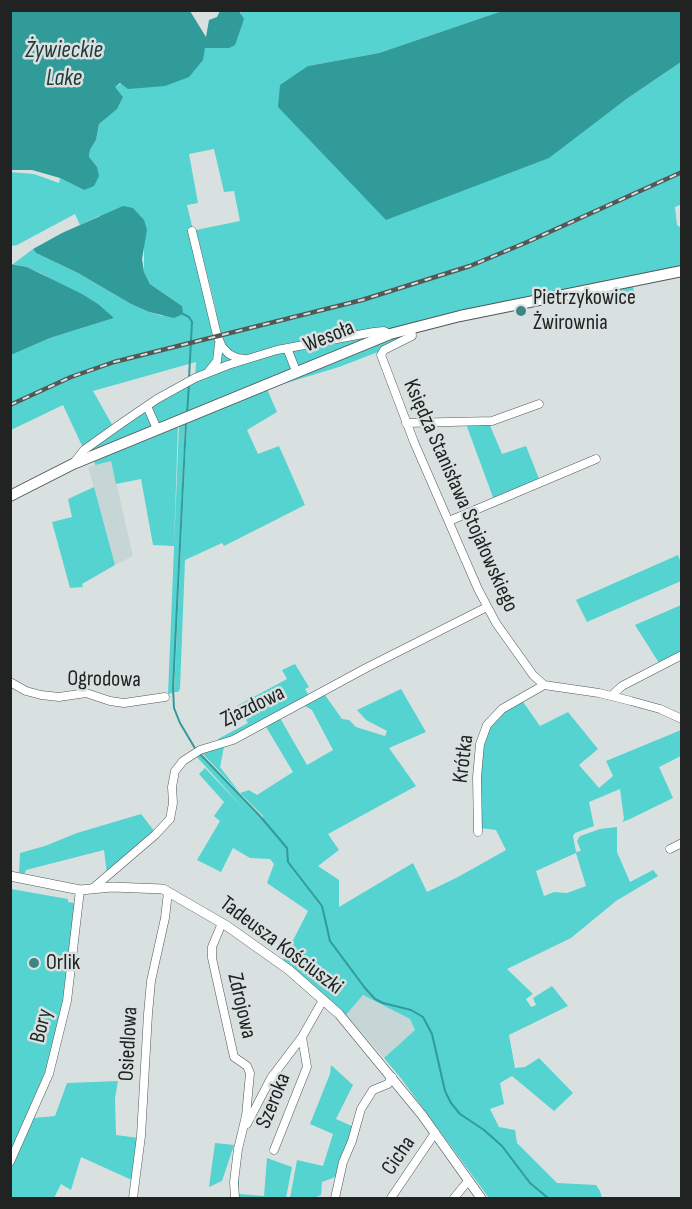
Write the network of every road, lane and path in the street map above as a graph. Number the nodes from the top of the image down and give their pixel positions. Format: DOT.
graph roads {
  1 [pos="192,231"];
  2 [pos="681,271"];
  3 [pos="411,328"];
  4 [pos="390,334"];
  5 [pos="219,340"];
  6 [pos="287,348"];
  7 [pos="248,359"];
  8 [pos="296,371"];
  9 [pos="199,376"];
  10 [pos="539,404"];
  11 [pos="147,406"];
  12 [pos="406,423"];
  13 [pos="157,429"];
  14 [pos="596,459"];
  15 [pos="73,464"];
  16 [pos="10,496"];
  17 [pos="449,521"];
  18 [pos="487,607"];
  19 [pos="681,655"];
  20 [pos="10,682"];
  21 [pos="544,685"];
  22 [pos="611,696"];
  23 [pos="165,697"];
  24 [pos="681,719"];
  25 [pos="478,832"];
  26 [pos="681,843"];
  27 [pos="670,849"];
  28 [pos="10,876"];
  29 [pos="91,889"];
  30 [pos="80,890"];
  31 [pos="168,892"];
  32 [pos="222,923"];
  33 [pos="323,1000"];
  34 [pos="302,1037"];
  35 [pos="392,1077"];
  36 [pos="435,1133"];
  37 [pos="242,1134"];
  38 [pos="274,1150"];
  39 [pos="10,1162"];
  40 [pos="468,1181"];
  41 [pos="133,1198"];
  42 [pos="235,1198"];
  43 [pos="335,1198"];
  44 [pos="391,1198"];
  45 [pos="454,1198"];
  46 [pos="481,1198"];
  1 -- 5 [label="street"];
  2 -- 3 [label="main road, Wesoła"];
  3 -- 4 [label="main road, Wesoła"];
  3 -- 12 [label="street, Księdza Stanisława Stojałowskiego"];
  4 -- 6 [label="street"];
  4 -- 8 [label="main road, Wesoła"];
  5 -- 7 [label="street"];
  5 -- 9 [label="street"];
  6 -- 7 [label="street"];
  6 -- 8 [label="street"];
  7 -- 9 [label="street"];
  8 -- 13 [label="main road, Wesoła"];
  9 -- 11 [label="street"];
  10 -- 12 [label="street"];
  11 -- 13 [label="street"];
  11 -- 15 [label="street"];
  12 -- 17 [label="street, Księdza Stanisława Stojałowskiego"];
  13 -- 15 [label="main road, Wesoła"];
  14 -- 17 [label="street"];
  15 -- 16 [label="main road, Wesoła"];
  17 -- 18 [label="street, Księdza Stanisława Stojałowskiego"];
  18 -- 21 [label="street, Księdza Stanisława Stojałowskiego"];
  18 -- 29 [label="street, Zjazdowa"];
  19 -- 22 [label="street"];
  20 -- 23 [label="street, Ogrodowa"];
  21 -- 22 [label="street"];
  21 -- 25 [label="street, Krótka"];
  22 -- 24 [label="street"];
  26 -- 27 [label="street"];
  28 -- 30 [label="street, Tadeusza Kościuszki"];
  29 -- 30 [label="street, Tadeusza Kościuszki"];
  29 -- 31 [label="street, Tadeusza Kościuszki"];
  30 -- 39 [label="street, Bory"];
  31 -- 32 [label="street, Tadeusza Kościuszki"];
  31 -- 41 [label="street, Osiedlowa"];
  32 -- 33 [label="street, Tadeusza Kościuszki"];
  32 -- 37 [label="street, Zdrojowa"];
  33 -- 34 [label="street"];
  33 -- 35 [label="street, Tadeusza Kościuszki"];
  34 -- 37 [label="street"];
  34 -- 38 [label="street, Szeroka"];
  35 -- 36 [label="street, Tadeusza Kościuszki"];
  35 -- 43 [label="street"];
  36 -- 40 [label="street, Tadeusza Kościuszki"];
  36 -- 44 [label="street, Cicha"];
  37 -- 42 [label="street, Zdrojowa"];
  40 -- 45 [label="street"];
  40 -- 46 [label="street, Tadeusza Kościuszki"];
}
